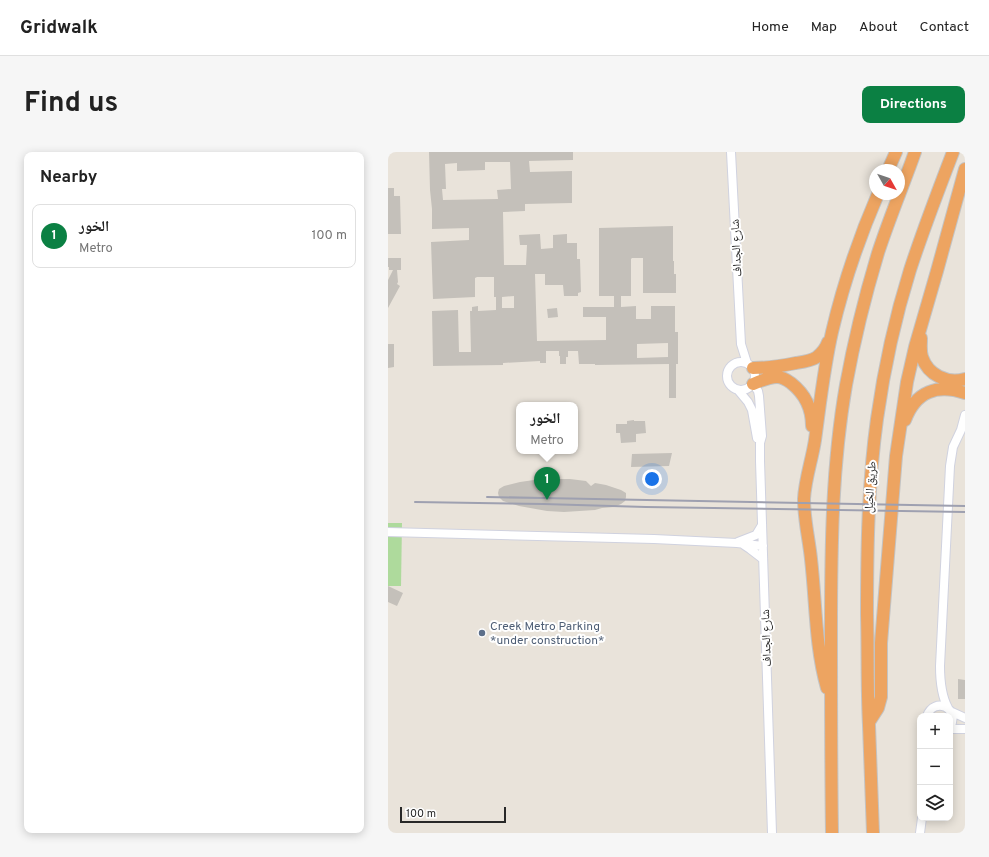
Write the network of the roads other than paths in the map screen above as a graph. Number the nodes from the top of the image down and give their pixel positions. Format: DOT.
graph roads {
  1 [pos="731,152"];
  2 [pos="896,152"];
  3 [pos="915,152"];
  4 [pos="953,152"];
  5 [pos="891,164"];
  6 [pos="965,169"];
  7 [pos="875,200"];
  8 [pos="923,316"];
  9 [pos="832,332"];
  10 [pos="741,344"];
  11 [pos="735,364"];
  12 [pos="750,365"];
  13 [pos="965,379"];
  14 [pos="753,384"];
  15 [pos="738,390"];
  16 [pos="965,393"];
  17 [pos="965,415"];
  18 [pos="963,428"];
  19 [pos="760,443"];
  20 [pos="896,456"];
  21 [pos="809,468"];
  22 [pos="762,525"];
  23 [pos="388,532"];
  24 [pos="763,542"];
  25 [pos="737,543"];
  26 [pos="763,559"];
  27 [pos="940,682"];
  28 [pos="831,703"];
  29 [pos="933,707"];
  30 [pos="949,710"];
  31 [pos="928,713"];
  32 [pos="950,713"];
  33 [pos="965,718"];
  34 [pos="869,723"];
  35 [pos="953,728"];
  36 [pos="965,729"];
  37 [pos="922,821"];
  38 [pos="772,833"];
  39 [pos="832,833"];
  40 [pos="873,833"];
  41 [pos="920,833"];
  1 -- 10 [label="street, شارع الجداف"];
  2 -- 5 [label="highway"];
  3 -- 28 [label="highway"];
  4 -- 34 [label="highway, طريق الخيل"];
  6 -- 8 [label="highway"];
  7 -- 9 [label="highway"];
  8 -- 13 [label="highway"];
  8 -- 20 [label="highway"];
  9 -- 12 [label="highway"];
  9 -- 21 [label="highway"];
  10 -- 11 [label="street, شارع الجداف"];
  10 -- 12 [label="street, شارع الجداف"];
  11 -- 12 [label="street"];
  11 -- 15 [label="street, شارع الجداف"];
  12 -- 14 [label="street, شارع الجداف"];
  14 -- 15 [label="street"];
  14 -- 19 [label="street, شارع الجداف"];
  14 -- 21 [label="highway"];
  15 -- 19 [label="street, شارع الجداف"];
  16 -- 20 [label="highway"];
  17 -- 18 [label="street"];
  18 -- 27 [label="street"];
  19 -- 22 [label="street, شارع الجداف"];
  20 -- 34 [label="highway"];
  21 -- 28 [label="highway"];
  22 -- 24 [label="street, شارع الجداف"];
  22 -- 25 [label="street"];
  23 -- 25 [label="street"];
  24 -- 25 [label="street"];
  24 -- 26 [label="street, شارع الجداف"];
  25 -- 26 [label="street"];
  26 -- 38 [label="street, شارع الجداف"];
  27 -- 29 [label="street"];
  27 -- 30 [label="street"];
  28 -- 39 [label="highway"];
  29 -- 30 [label="street"];
  29 -- 31 [label="street"];
  30 -- 32 [label="street"];
  30 -- 33 [label="street"];
  34 -- 40 [label="highway, طريق الخيل"];
  35 -- 36 [label="street"];
  37 -- 41 [label="street"];
}
